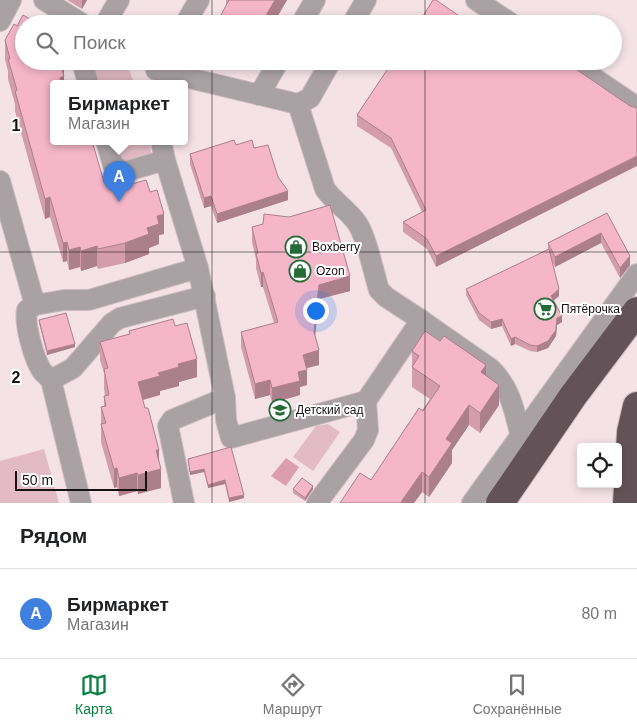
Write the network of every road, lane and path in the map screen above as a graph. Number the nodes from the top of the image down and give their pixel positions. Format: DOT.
graph roads {
  1 [pos="11,0"];
  2 [pos="44,0"];
  3 [pos="119,0"];
  4 [pos="199,0"];
  5 [pos="315,0"];
  6 [pos="366,0"];
  7 [pos="476,0"];
  8 [pos="68,15"];
  9 [pos="110,15"];
  10 [pos="190,15"];
  11 [pos="306,15"];
  12 [pos="357,15"];
  13 [pos="498,15"];
  14 [pos="0,21"];
  15 [pos="157,70"];
  16 [pos="274,70"];
  17 [pos="326,70"];
  18 [pos="582,70"];
  19 [pos="259,95"];
  20 [pos="298,104"];
  21 [pos="637,107"];
  22 [pos="107,145"];
  23 [pos="162,145"];
  24 [pos="165,160"];
  25 [pos="0,180"];
  26 [pos="198,268"];
  27 [pos="637,274"];
  28 [pos="205,296"];
  29 [pos="35,305"];
  30 [pos="637,311"];
  31 [pos="421,320"];
  32 [pos="51,380"];
  33 [pos="225,398"];
  34 [pos="366,401"];
  35 [pos="637,406"];
  36 [pos="521,437"];
  37 [pos="503,501"];
  38 [pos="81,503"];
  39 [pos="184,503"];
  40 [pos="317,503"];
  41 [pos="472,503"];
  42 [pos="627,503"];
  1 -- 14 [label="lane"];
  2 -- 8 [label="lane"];
  3 -- 9 [label="lane"];
  4 -- 10 [label="lane"];
  5 -- 11 [label="lane"];
  6 -- 12 [label="lane"];
  7 -- 13 [label="lane"];
  15 -- 19 [label="lane"];
  16 -- 19 [label="lane"];
  17 -- 20 [label="lane"];
  18 -- 21 [label="lane"];
  19 -- 20 [label="lane"];
  20 -- 31 [label="lane"];
  22 -- 24 [label="lane"];
  23 -- 24 [label="lane"];
  24 -- 26 [label="lane"];
  25 -- 29 [label="lane"];
  26 -- 28 [label="lane"];
  26 -- 29 [label="lane"];
  27 -- 36 [label="lane"];
  28 -- 32 [label="lane"];
  28 -- 33 [label="lane"];
  29 -- 32 [label="lane"];
  30 -- 37 [label="highway"];
  31 -- 34 [label="lane"];
  31 -- 36 [label="lane"];
  32 -- 38 [label="lane"];
  33 -- 34 [label="lane"];
  33 -- 39 [label="lane"];
  34 -- 40 [label="lane"];
  35 -- 42 [label="highway"];
  36 -- 41 [label="lane"];
}
